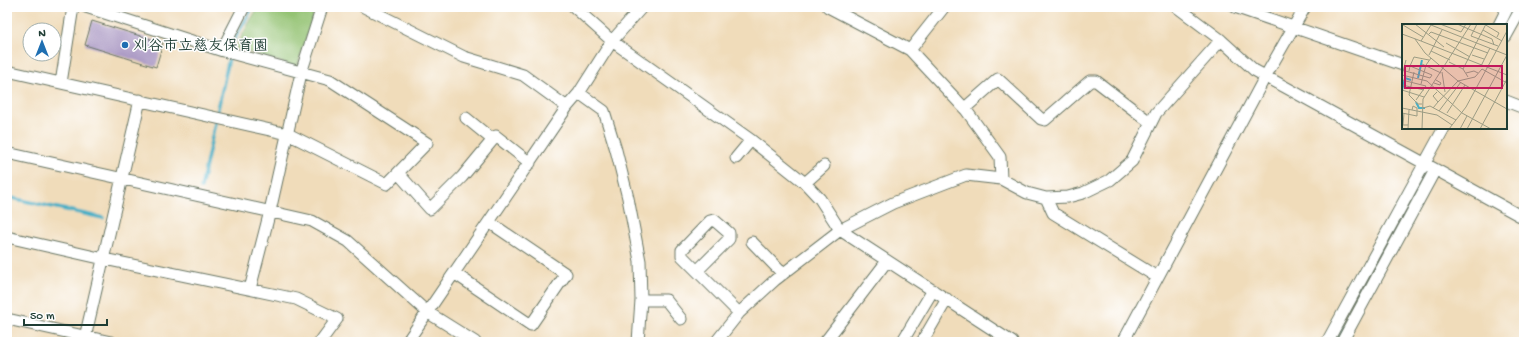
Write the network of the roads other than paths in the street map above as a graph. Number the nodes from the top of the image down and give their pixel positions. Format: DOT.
graph roads {
  1 [pos="73,7"];
  2 [pos="86,7"];
  3 [pos="244,7"];
  4 [pos="322,7"];
  5 [pos="364,7"];
  6 [pos="574,7"];
  7 [pos="642,7"];
  8 [pos="828,7"];
  9 [pos="944,7"];
  10 [pos="1177,7"];
  11 [pos="1235,7"];
  12 [pos="1305,7"];
  13 [pos="1508,7"];
  14 [pos="1522,7"];
  15 [pos="1499,24"];
  16 [pos="1294,28"];
  17 [pos="1507,34"];
  18 [pos="1221,40"];
  19 [pos="612,41"];
  20 [pos="910,50"];
  21 [pos="223,51"];
  22 [pos="1402,65"];
  23 [pos="7,71"];
  24 [pos="301,73"];
  25 [pos="1265,77"];
  26 [pos="61,83"];
  27 [pos="579,93"];
  28 [pos="140,100"];
  29 [pos="1507,101"];
  30 [pos="568,108"];
  31 [pos="965,108"];
  32 [pos="1524,108"];
  33 [pos="466,118"];
  34 [pos="1151,123"];
  35 [pos="1443,129"];
  36 [pos="288,134"];
  37 [pos="493,140"];
  38 [pos="751,140"];
  39 [pos="7,153"];
  40 [pos="736,158"];
  41 [pos="530,163"];
  42 [pos="1424,164"];
  43 [pos="824,166"];
  44 [pos="1435,170"];
  45 [pos="398,173"];
  46 [pos="122,178"];
  47 [pos="1001,179"];
  48 [pos="805,183"];
  49 [pos="1046,198"];
  50 [pos="270,211"];
  51 [pos="1524,218"];
  52 [pos="490,222"];
  53 [pos="840,230"];
  54 [pos="7,237"];
  55 [pos="752,242"];
  56 [pos="104,259"];
  57 [pos="887,261"];
  58 [pos="697,271"];
  59 [pos="454,273"];
  60 [pos="783,274"];
  61 [pos="1157,277"];
  62 [pos="250,289"];
  63 [pos="932,290"];
  64 [pos="947,299"];
  65 [pos="641,300"];
  66 [pos="427,312"];
  67 [pos="739,313"];
  68 [pos="7,319"];
  69 [pos="681,319"];
  70 [pos="85,339"];
  71 [pos="111,342"];
  72 [pos="320,342"];
  73 [pos="407,342"];
  74 [pos="475,342"];
  75 [pos="638,342"];
  76 [pos="716,342"];
  77 [pos="825,342"];
  78 [pos="902,342"];
  79 [pos="922,342"];
  80 [pos="1012,342"];
  81 [pos="1124,342"];
  82 [pos="1327,342"];
  83 [pos="1342,342"];
  1 -- 26 [label="street"];
  2 -- 21 [label="street"];
  3 -- 21 [label="street"];
  4 -- 24 [label="street"];
  5 -- 30 [label="street"];
  6 -- 19 [label="street"];
  7 -- 19 [label="street"];
  8 -- 20 [label="street"];
  9 -- 20 [label="street"];
  10 -- 18 [label="street"];
  11 -- 16 [label="street"];
  12 -- 16 [label="street"];
  13 -- 15 [label="street"];
  14 -- 17 [label="street"];
  16 -- 22 [label="street"];
  16 -- 25 [label="street"];
  18 -- 25 [label="street"];
  18 -- 34 [label="street"];
  19 -- 27 [label="street"];
  19 -- 38 [label="street"];
  20 -- 31 [label="street"];
  21 -- 24 [label="street"];
  23 -- 26 [label="street"];
  24 -- 36 [label="street"];
  24 -- 45 [label="street"];
  25 -- 42 [label="street"];
  25 -- 61 [label="street"];
  26 -- 28 [label="street"];
  27 -- 30 [label="street"];
  27 -- 65 [label="street"];
  28 -- 36 [label="street"];
  28 -- 46 [label="street"];
  29 -- 32 [label="street"];
  30 -- 41 [label="street"];
  31 -- 34 [label="street"];
  31 -- 47 [label="street"];
  33 -- 37 [label="street"];
  34 -- 49 [label="street"];
  35 -- 42 [label="street"];
  36 -- 45 [label="street"];
  36 -- 50 [label="street"];
  37 -- 41 [label="street"];
  37 -- 45 [label="street"];
  38 -- 40 [label="street"];
  38 -- 48 [label="street"];
  39 -- 46 [label="street"];
  41 -- 52 [label="street"];
  42 -- 44 [label="street"];
  42 -- 82 [label="street"];
  43 -- 48 [label="street"];
  44 -- 51 [label="street"];
  44 -- 83 [label="street"];
  46 -- 50 [label="street"];
  46 -- 56 [label="street"];
  47 -- 49 [label="street"];
  47 -- 53 [label="street"];
  48 -- 53 [label="street"];
  49 -- 61 [label="street"];
  50 -- 62 [label="street"];
  50 -- 66 [label="street"];
  52 -- 59 [label="street"];
  52 -- 59 [label="street"];
  53 -- 57 [label="street"];
  53 -- 60 [label="street"];
  54 -- 56 [label="street"];
  55 -- 60 [label="street"];
  56 -- 62 [label="street"];
  56 -- 70 [label="street"];
  57 -- 63 [label="street"];
  57 -- 77 [label="street"];
  58 -- 58 [label="street"];
  58 -- 67 [label="street"];
  59 -- 66 [label="street"];
  60 -- 67 [label="street"];
  61 -- 81 [label="street"];
  62 -- 72 [label="street"];
  63 -- 64 [label="street"];
  63 -- 78 [label="street"];
  64 -- 79 [label="street"];
  64 -- 80 [label="street"];
  65 -- 69 [label="street"];
  65 -- 75 [label="street"];
  66 -- 73 [label="street"];
  66 -- 74 [label="street"];
  67 -- 76 [label="street"];
  68 -- 70 [label="street"];
  70 -- 71 [label="street"];
}
